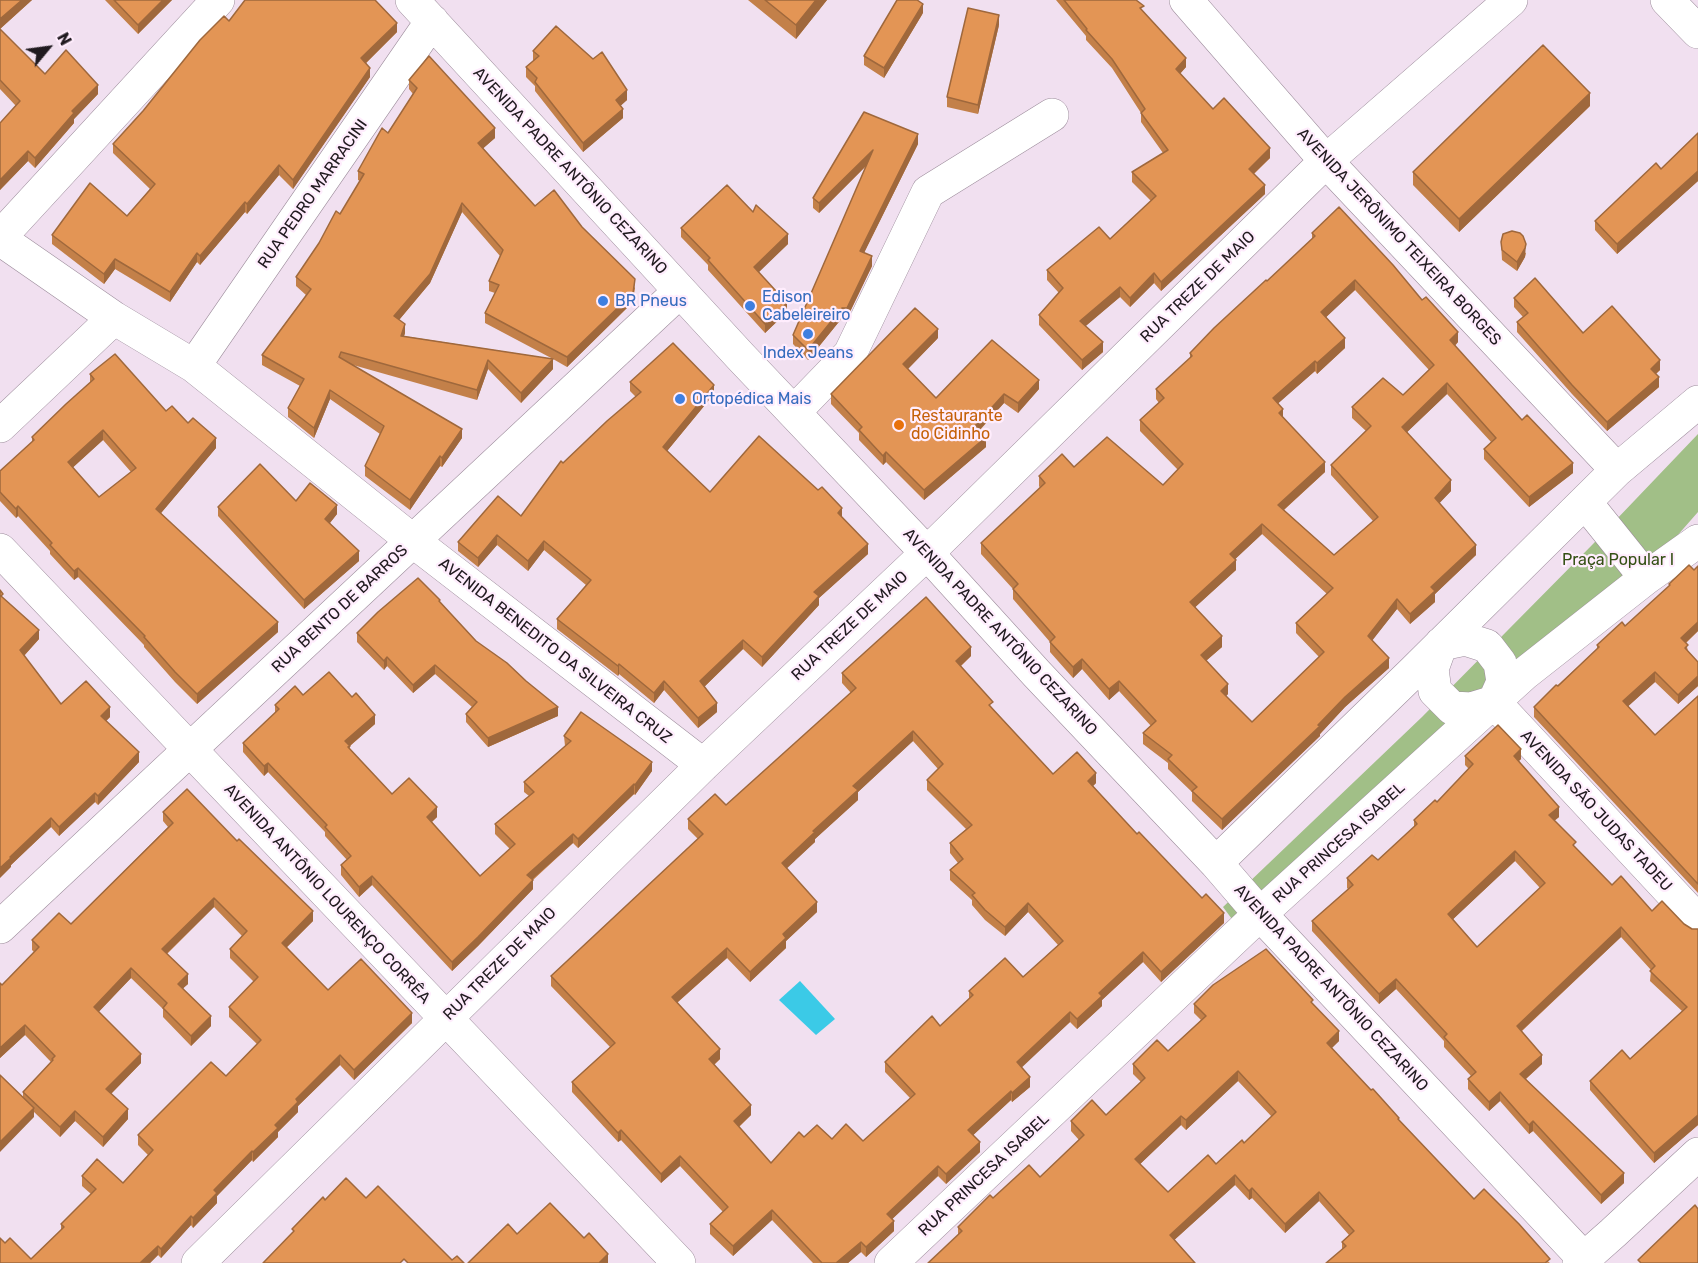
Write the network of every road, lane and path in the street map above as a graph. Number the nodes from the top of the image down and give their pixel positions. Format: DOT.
graph roads {
  1 [pos="218,0"];
  2 [pos="1186,0"];
  3 [pos="1511,0"];
  4 [pos="1667,0"];
  5 [pos="422,10"];
  6 [pos="1698,33"];
  7 [pos="1052,115"];
  8 [pos="1326,161"];
  9 [pos="0,238"];
  10 [pos="680,291"];
  11 [pos="114,318"];
  12 [pos="194,366"];
  13 [pos="1695,409"];
  14 [pos="794,412"];
  15 [pos="0,426"];
  16 [pos="1617,470"];
  17 [pos="1585,502"];
  18 [pos="413,541"];
  19 [pos="1698,541"];
  20 [pos="0,550"];
  21 [pos="927,553"];
  22 [pos="1647,578"];
  23 [pos="1441,644"];
  24 [pos="1494,702"];
  25 [pos="191,749"];
  26 [pos="703,765"];
  27 [pos="1216,863"];
  28 [pos="1260,914"];
  29 [pos="1698,921"];
  30 [pos="0,927"];
  31 [pos="445,1019"];
  32 [pos="1698,1154"];
  33 [pos="1584,1261"];
  34 [pos="198,1263"];
  35 [pos="679,1263"];
  36 [pos="891,1263"];
  1 -- 9 [label="street"];
  2 -- 8 [label="street, AVENIDA JERÔNIMO TEIXEIRA BORGES"];
  3 -- 8 [label="street, RUA TREZE DE MAIO"];
  4 -- 6 [label="street"];
  5 -- 10 [label="street, AVENIDA PADRE ANTÔNIO CEZARINO"];
  5 -- 12 [label="street, RUA PEDRO MARRACINI"];
  7 -- 14 [label="street"];
  8 -- 16 [label="street, AVENIDA JERÔNIMO TEIXEIRA BORGES"];
  8 -- 21 [label="street, RUA TREZE DE MAIO"];
  9 -- 11 [label="street, AVENIDA BENEDITO DA SILVEIRA CRUZ"];
  10 -- 14 [label="street, AVENIDA PADRE ANTÔNIO CEZARINO"];
  10 -- 18 [label="street, RUA BENTO DE BARROS"];
  11 -- 12 [label="street, AVENIDA BENEDITO DA SILVEIRA CRUZ"];
  11 -- 15 [label="street"];
  12 -- 18 [label="street, AVENIDA BENEDITO DA SILVEIRA CRUZ"];
  13 -- 16 [label="street"];
  14 -- 21 [label="street, AVENIDA PADRE ANTÔNIO CEZARINO"];
  16 -- 17 [label="street"];
  17 -- 22 [label="street"];
  17 -- 23 [label="street"];
  18 -- 25 [label="street, RUA BENTO DE BARROS"];
  18 -- 26 [label="street, AVENIDA BENEDITO DA SILVEIRA CRUZ"];
  19 -- 22 [label="street, RUA PRINCESA ISABEL"];
  20 -- 25 [label="street, AVENIDA ANTÔNIO LOURENÇO CORRÊA"];
  21 -- 26 [label="street, RUA TREZE DE MAIO"];
  21 -- 27 [label="street, AVENIDA PADRE ANTÔNIO CEZARINO"];
  22 -- 24 [label="street, RUA PRINCESA ISABEL"];
  23 -- 24 [label="street"];
  23 -- 24 [label="street"];
  23 -- 27 [label="street"];
  24 -- 28 [label="street, RUA PRINCESA ISABEL"];
  24 -- 29 [label="street, AVENIDA SÃO JUDAS TADEU"];
  25 -- 30 [label="street, RUA BENTO DE BARROS"];
  25 -- 31 [label="street, AVENIDA ANTÔNIO LOURENÇO CORRÊA"];
  26 -- 31 [label="street, RUA TREZE DE MAIO"];
  27 -- 28 [label="street, AVENIDA PADRE ANTÔNIO CEZARINO"];
  28 -- 33 [label="street, AVENIDA PADRE ANTÔNIO CEZARINO"];
  28 -- 36 [label="street, RUA PRINCESA ISABEL"];
  31 -- 34 [label="street, RUA TREZE DE MAIO"];
  31 -- 35 [label="street, AVENIDA ANTÔNIO LOURENÇO CORRÊA"];
  32 -- 33 [label="street"];
}
